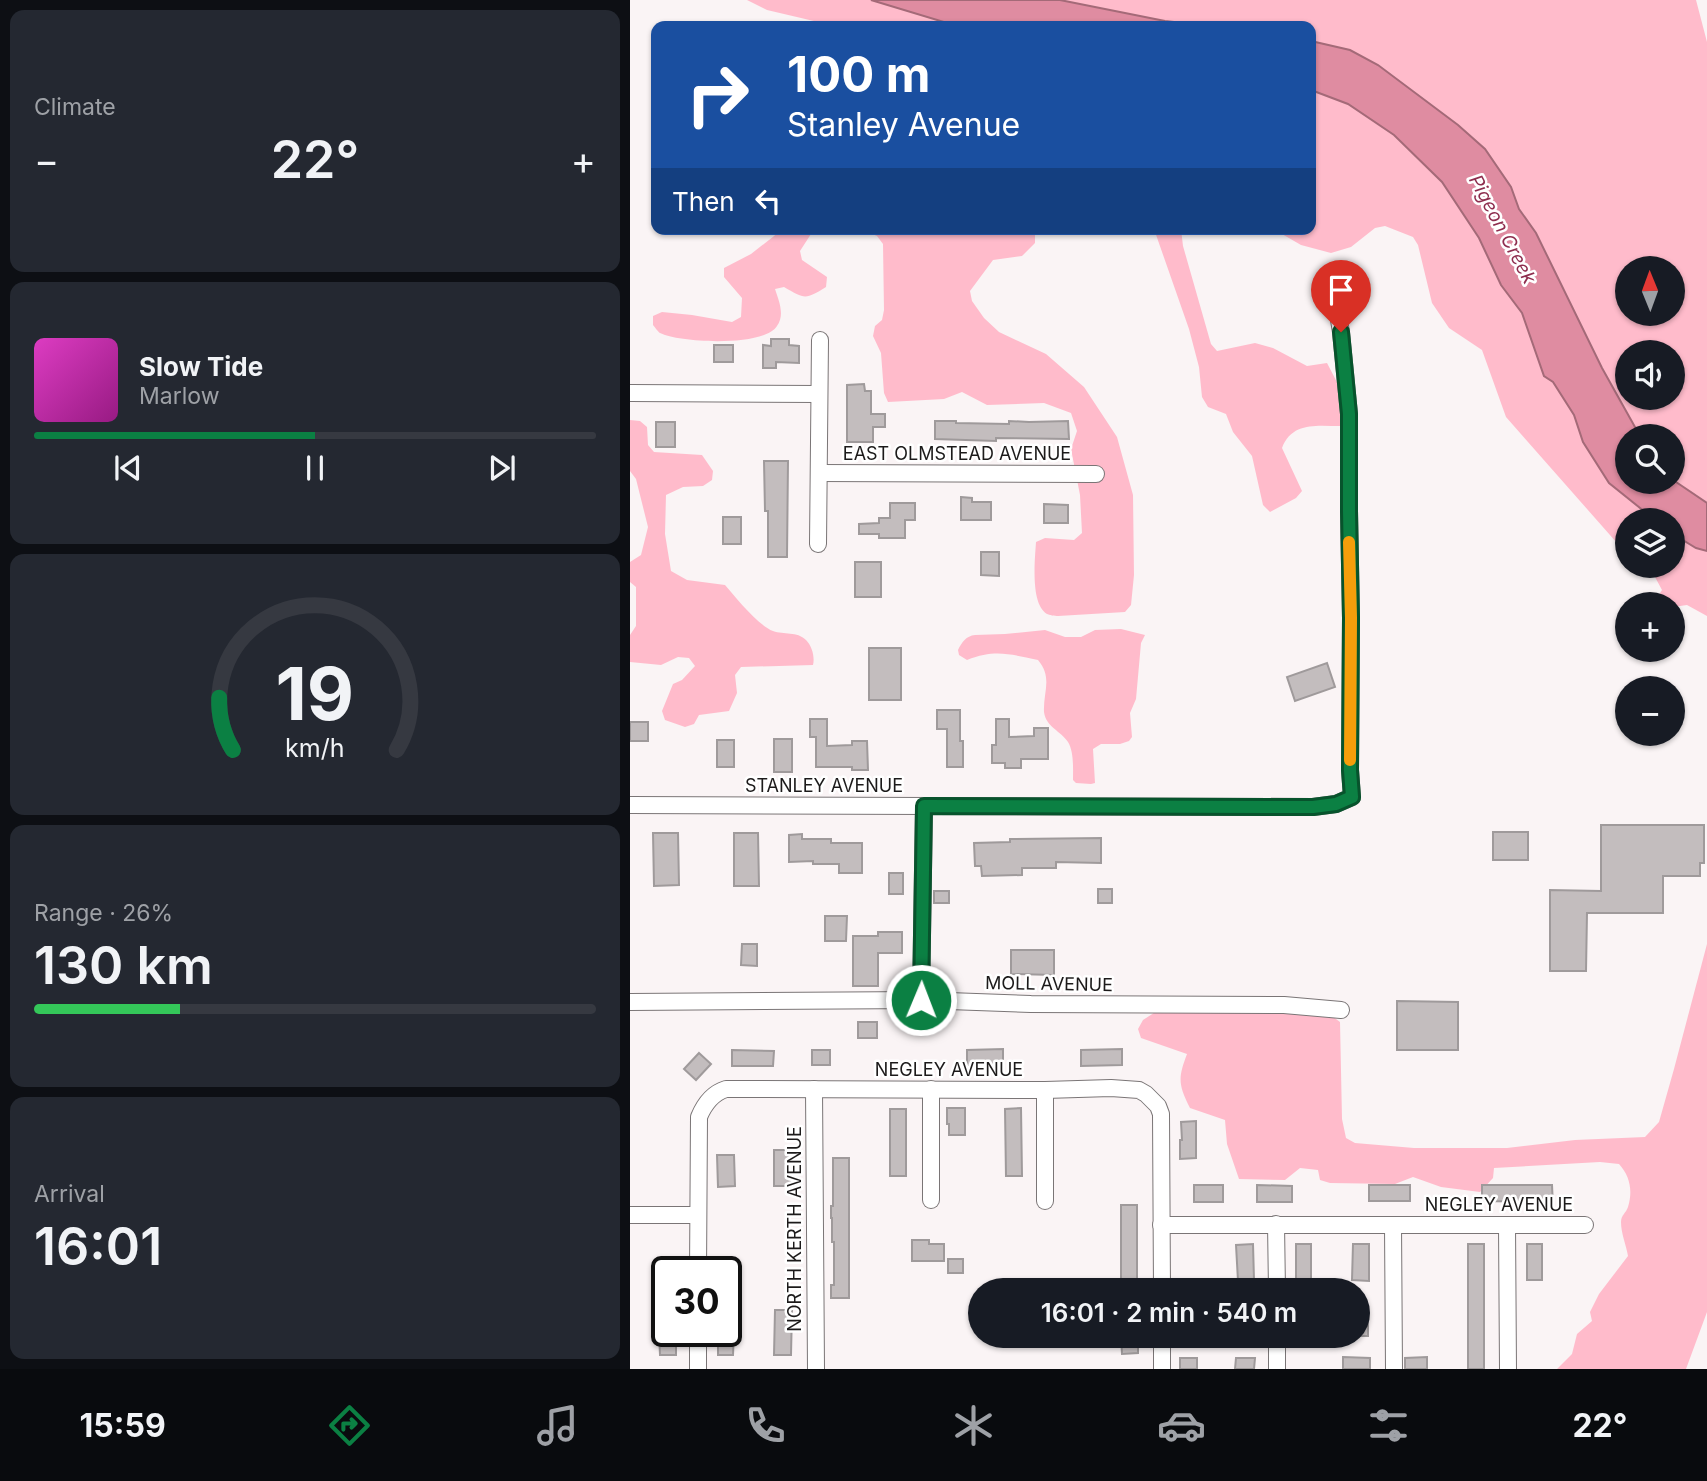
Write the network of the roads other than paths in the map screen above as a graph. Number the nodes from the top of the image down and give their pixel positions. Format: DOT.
graph roads {
  1 [pos="1338,314"];
  2 [pos="820,340"];
  3 [pos="630,393"];
  4 [pos="819,394"];
  5 [pos="819,472"];
  6 [pos="1096,474"];
  7 [pos="818,544"];
  8 [pos="630,805"];
  9 [pos="924,806"];
  10 [pos="921,1000"];
  11 [pos="630,1002"];
  12 [pos="1341,1010"];
  13 [pos="814,1089"];
  14 [pos="931,1089"];
  15 [pos="1045,1090"];
  16 [pos="931,1200"];
  17 [pos="1045,1201"];
  18 [pos="630,1215"];
  19 [pos="698,1215"];
  20 [pos="1276,1224"];
  21 [pos="1585,1224"];
  22 [pos="1161,1225"];
  23 [pos="1393,1225"];
  24 [pos="1507,1225"];
  25 [pos="698,1256"];
  26 [pos="1162,1278"];
  27 [pos="1277,1278"];
  28 [pos="698,1347"];
  29 [pos="1162,1348"];
  30 [pos="1277,1348"];
  31 [pos="698,1369"];
  32 [pos="816,1369"];
  33 [pos="1162,1369"];
  34 [pos="1277,1369"];
  35 [pos="1394,1369"];
  36 [pos="1508,1369"];
  1 -- 9 [label="street, STANLEY AVENUE"];
  2 -- 4 [label="street"];
  3 -- 4 [label="street"];
  4 -- 5 [label="street"];
  5 -- 6 [label="street, EAST OLMSTEAD AVENUE"];
  5 -- 7 [label="street"];
  8 -- 9 [label="street, STANLEY AVENUE"];
  9 -- 10 [label="street"];
  10 -- 11 [label="street, MOLL AVENUE"];
  10 -- 12 [label="street, MOLL AVENUE"];
  13 -- 14 [label="street, NEGLEY AVENUE"];
  13 -- 19 [label="street, NEGLEY AVENUE"];
  13 -- 32 [label="street, NORTH KERTH AVENUE"];
  14 -- 15 [label="street, NEGLEY AVENUE"];
  14 -- 16 [label="street"];
  15 -- 17 [label="street"];
  15 -- 22 [label="street, NEGLEY AVENUE"];
  18 -- 19 [label="street"];
  19 -- 25 [label="street"];
  20 -- 22 [label="street, NEGLEY AVENUE"];
  20 -- 23 [label="street, NEGLEY AVENUE"];
  20 -- 27 [label="street"];
  21 -- 24 [label="street, NEGLEY AVENUE"];
  22 -- 26 [label="street"];
  23 -- 24 [label="street, NEGLEY AVENUE"];
  23 -- 35 [label="street"];
  24 -- 36 [label="street"];
  28 -- 31 [label="street"];
  29 -- 33 [label="street"];
  30 -- 34 [label="street"];
}
